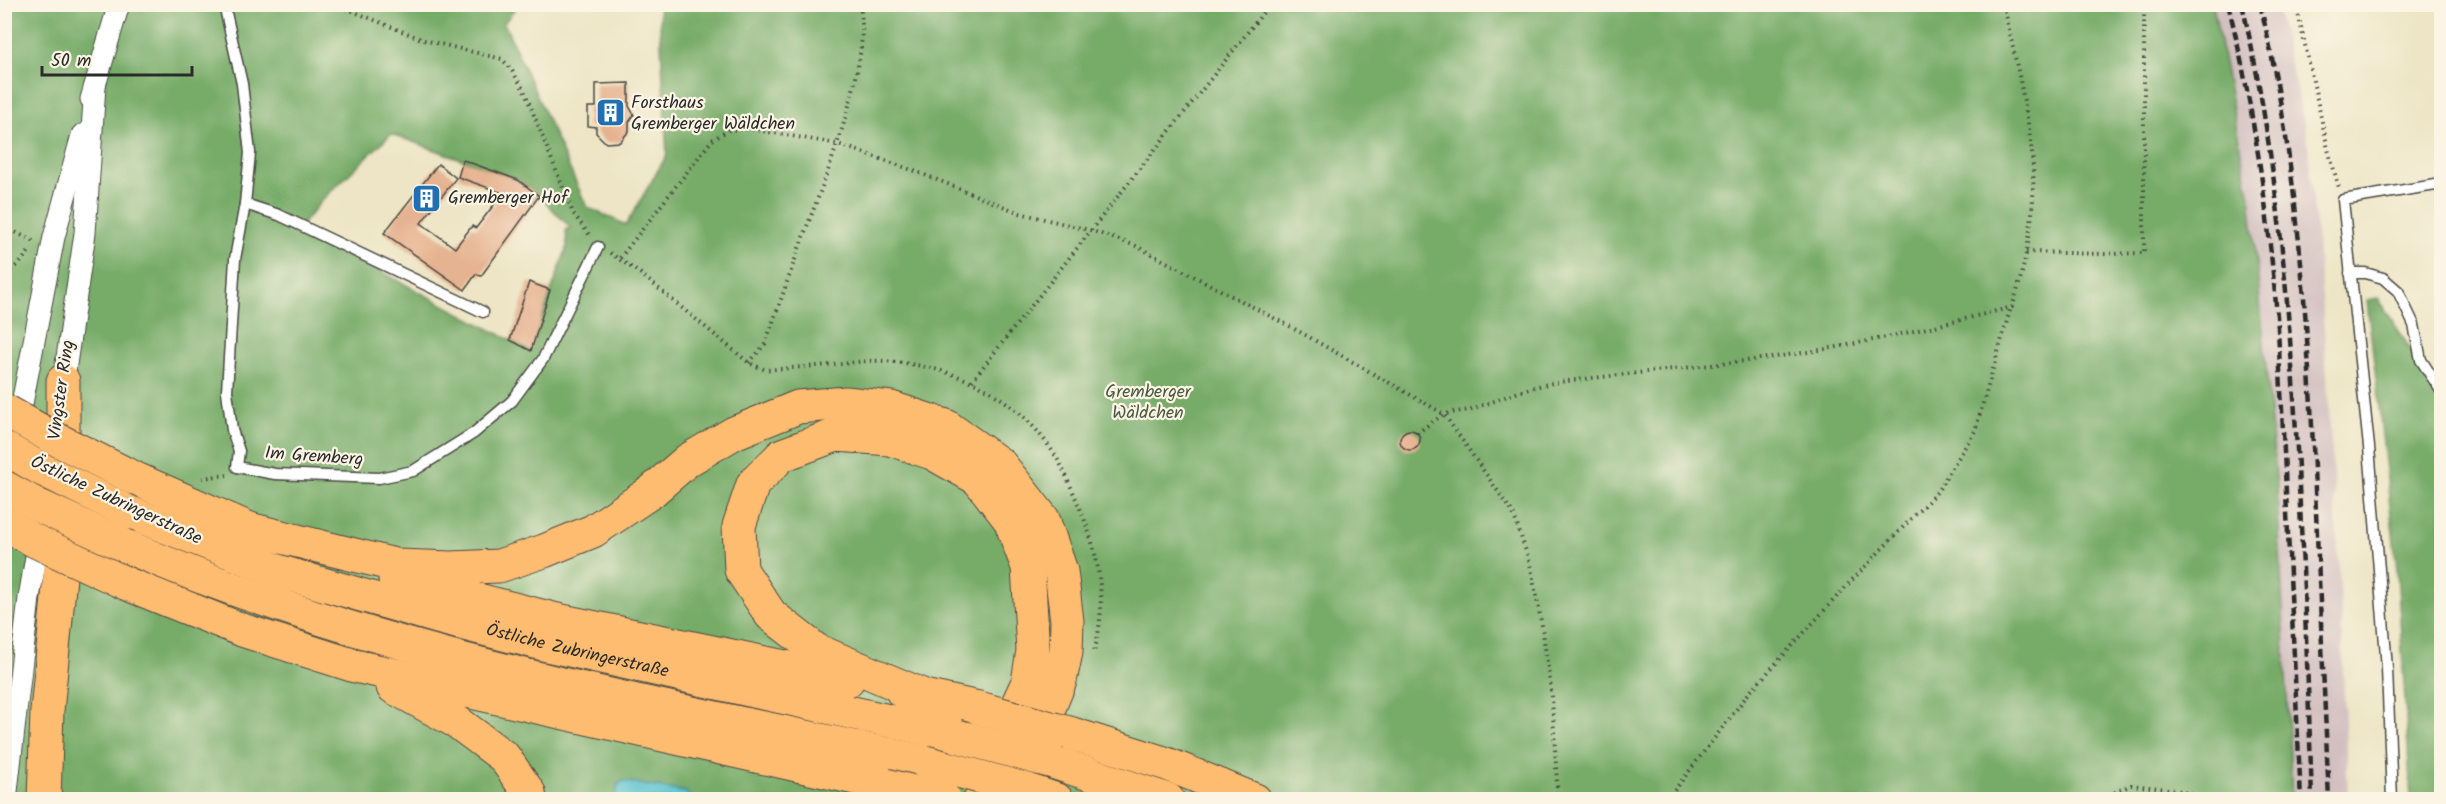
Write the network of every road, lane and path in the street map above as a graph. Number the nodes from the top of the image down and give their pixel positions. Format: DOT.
graph roads {
  1 [pos="119,4"];
  2 [pos="224,4"];
  3 [pos="335,4"];
  4 [pos="859,4"];
  5 [pos="1270,4"];
  6 [pos="2004,4"];
  7 [pos="2144,4"];
  8 [pos="2295,4"];
  9 [pos="95,86"];
  10 [pos="838,144"];
  11 [pos="2442,184"];
  12 [pos="2343,200"];
  13 [pos="246,204"];
  14 [pos="1093,231"];
  15 [pos="4,234"];
  16 [pos="598,247"];
  17 [pos="2026,252"];
  18 [pos="620,258"];
  19 [pos="4,259"];
  20 [pos="2350,273"];
  21 [pos="6,274"];
  22 [pos="4,292"];
  23 [pos="2012,307"];
  24 [pos="483,312"];
  25 [pos="750,363"];
  26 [pos="63,381"];
  27 [pos="2442,392"];
  28 [pos="4,410"];
  29 [pos="1444,414"];
  30 [pos="1417,433"];
  31 [pos="7,471"];
  32 [pos="4,525"];
  33 [pos="241,527"];
  34 [pos="355,666"];
  35 [pos="922,695"];
  36 [pos="1043,795"];
  37 [pos="6,800"];
  38 [pos="44,800"];
  39 [pos="530,800"];
  40 [pos="924,800"];
  41 [pos="945,800"];
  42 [pos="980,800"];
  43 [pos="1168,800"];
  44 [pos="1255,800"];
  45 [pos="1558,800"];
  46 [pos="1667,800"];
  47 [pos="2098,800"];
  48 [pos="2211,800"];
  49 [pos="2392,800"];
  1 -- 9 [label="street, Vingster Ring"];
  2 -- 13 [label="lane, Im Gremberg"];
  3 -- 16 [label="path"];
  4 -- 10 [label="path"];
  5 -- 14 [label="path"];
  6 -- 17 [label="path"];
  7 -- 17 [label="path"];
  8 -- 12 [label="path"];
  9 -- 26 [label="street, Vingster Ring"];
  9 -- 31 [label="street, Vingster Ring"];
  10 -- 14 [label="path"];
  10 -- 18 [label="path"];
  10 -- 25 [label="path"];
  11 -- 12 [label="lane"];
  12 -- 20 [label="lane"];
  13 -- 16 [label="lane, Im Gremberg"];
  13 -- 24 [label="lane"];
  14 -- 25 [label="path"];
  14 -- 29 [label="path"];
  15 -- 21 [label="path"];
  16 -- 18 [label="path"];
  17 -- 23 [label="path"];
  18 -- 25 [label="path"];
  19 -- 21 [label="path"];
  20 -- 27 [label="lane"];
  20 -- 49 [label="lane"];
  21 -- 22 [label="path"];
  23 -- 29 [label="path"];
  23 -- 46 [label="path"];
  26 -- 37 [label="street, Vingster Ring"];
  26 -- 38 [label="highway"];
  28 -- 33 [label="highway, bridge"];
  29 -- 30 [label="path"];
  29 -- 45 [label="path"];
  31 -- 32 [label="street, Vingster Ring"];
  31 -- 36 [label="highway, Östliche Zubringerstraße, bridge"];
  31 -- 43 [label="highway, Östliche Zubringerstraße, bridge"];
  32 -- 34 [label="highway, bridge"];
  33 -- 35 [label="highway"];
  33 -- 42 [label="highway"];
  34 -- 39 [label="highway"];
  34 -- 41 [label="highway, bridge"];
  35 -- 40 [label="highway"];
  35 -- 44 [label="highway, bridge"];
  47 -- 48 [label="path"];
}
